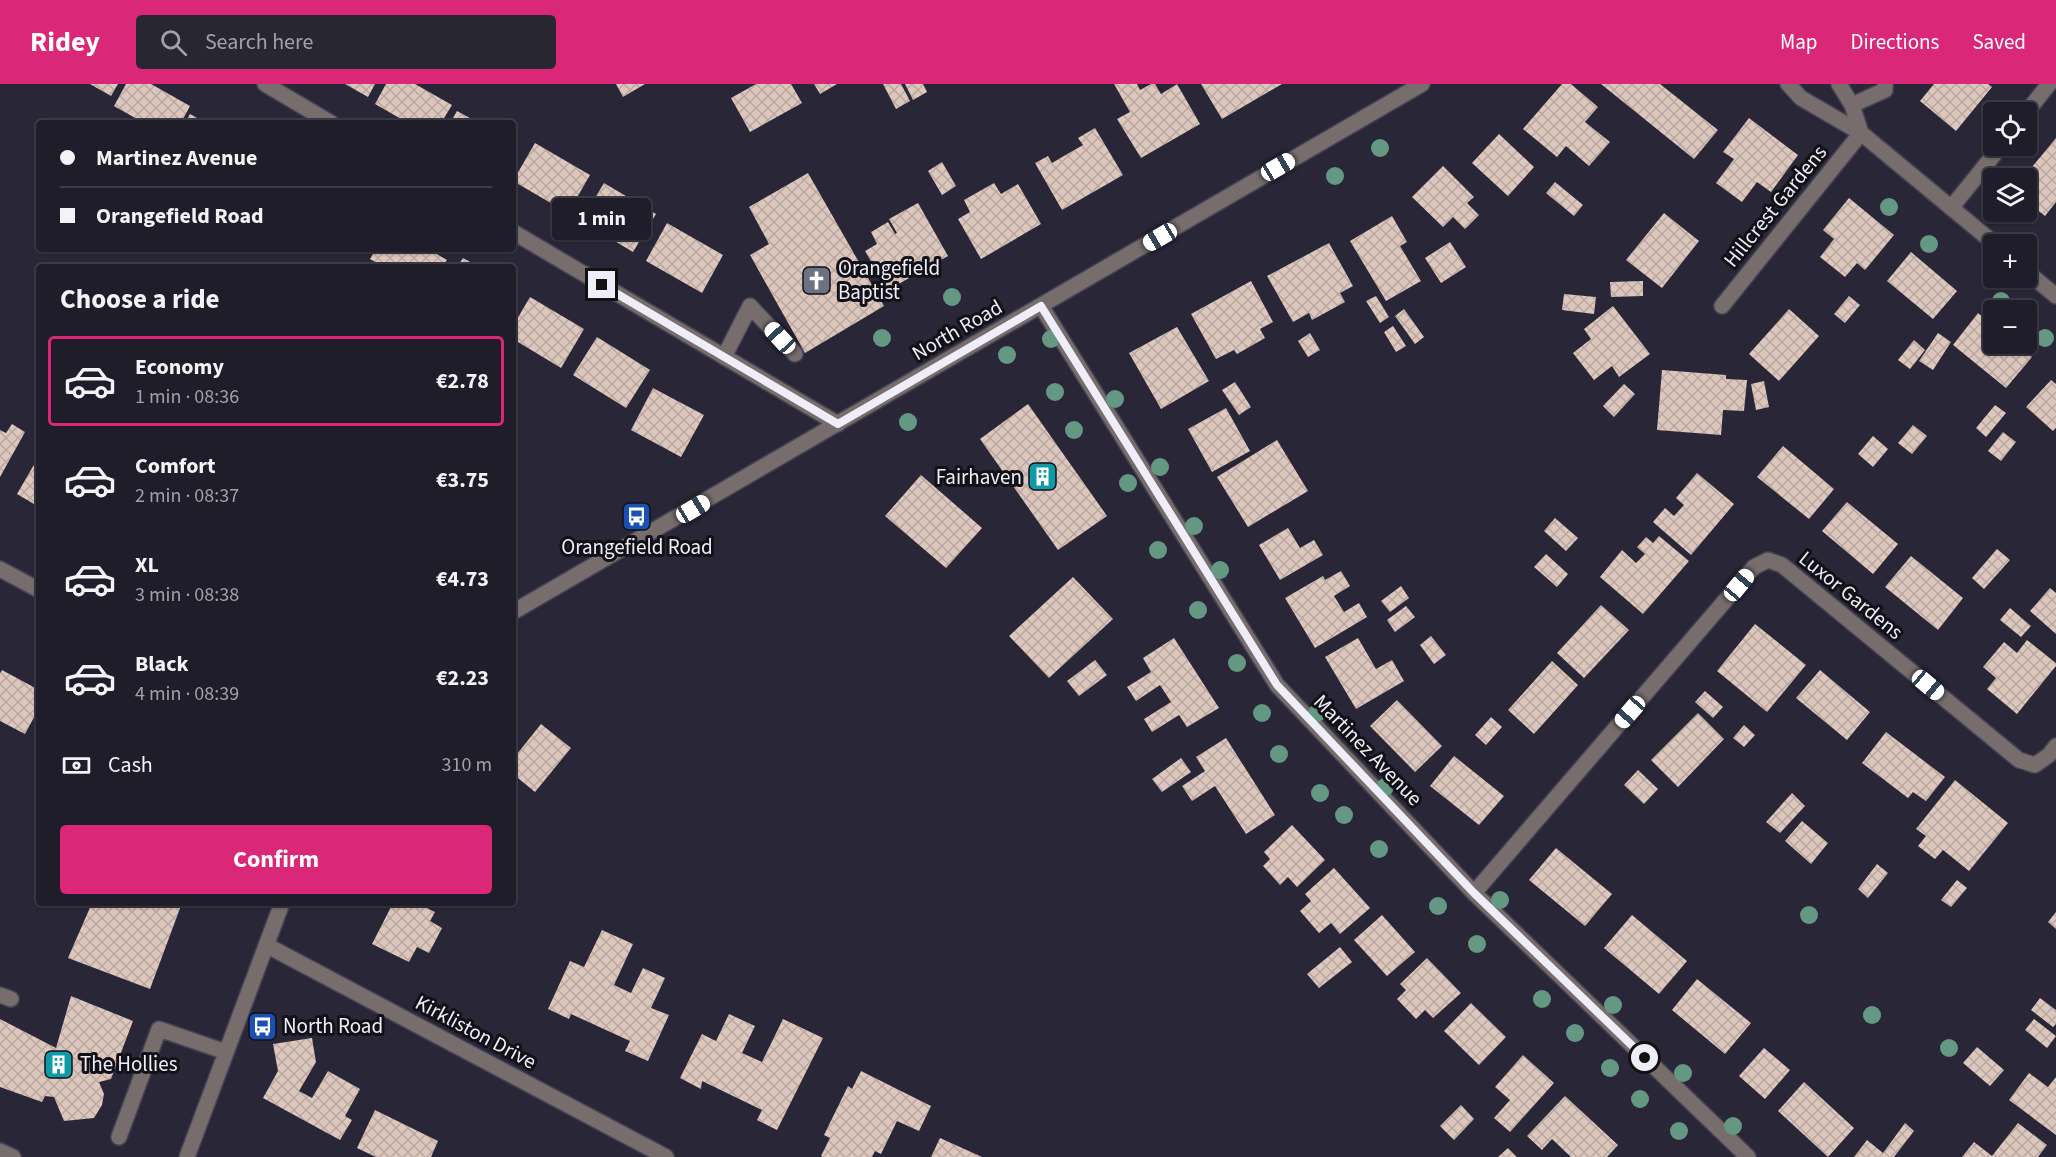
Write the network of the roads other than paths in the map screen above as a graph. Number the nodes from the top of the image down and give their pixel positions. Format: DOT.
graph roads {
  1 [pos="266,84"];
  2 [pos="1422,84"];
  3 [pos="1788,84"];
  4 [pos="1839,84"];
  5 [pos="1885,84"];
  6 [pos="2040,87"];
  7 [pos="2032,102"];
  8 [pos="1852,105"];
  9 [pos="326,120"];
  10 [pos="1861,133"];
  11 [pos="1993,156"];
  12 [pos="1952,208"];
  13 [pos="516,234"];
  14 [pos="1983,234"];
  15 [pos="2037,280"];
  16 [pos="2056,296"];
  17 [pos="1041,306"];
  18 [pos="1722,306"];
  19 [pos="795,354"];
  20 [pos="724,357"];
  21 [pos="838,424"];
  22 [pos="0,568"];
  23 [pos="36,588"];
  24 [pos="516,610"];
  25 [pos="2056,746"];
  26 [pos="1474,893"];
  27 [pos="281,906"];
  28 [pos="266,945"];
  29 [pos="226,1052"];
  30 [pos="119,1137"];
  31 [pos="0,1151"];
  32 [pos="13,1157"];
  33 [pos="187,1157"];
  34 [pos="666,1157"];
  35 [pos="1748,1157"];
  1 -- 9 [label="street"];
  2 -- 17 [label="street, North Road"];
  3 -- 10 [label="street"];
  4 -- 8 [label="street"];
  5 -- 8 [label="street"];
  6 -- 7 [label="street"];
  8 -- 10 [label="street"];
  10 -- 12 [label="street"];
  10 -- 18 [label="street, Hillcrest Gardens"];
  11 -- 12 [label="street"];
  12 -- 14 [label="street"];
  13 -- 20 [label="street"];
  15 -- 16 [label="street"];
  17 -- 21 [label="street, North Road"];
  17 -- 26 [label="street, Martinez Avenue"];
  19 -- 20 [label="street"];
  20 -- 21 [label="street"];
  21 -- 24 [label="street, North Road"];
  22 -- 23 [label="street"];
  25 -- 26 [label="street, Luxor Gardens"];
  26 -- 35 [label="street, Martinez Avenue"];
  27 -- 28 [label="street"];
  28 -- 29 [label="street"];
  28 -- 34 [label="street, Kirkliston Drive"];
  29 -- 30 [label="street"];
  29 -- 33 [label="street"];
  31 -- 32 [label="street"];
}
